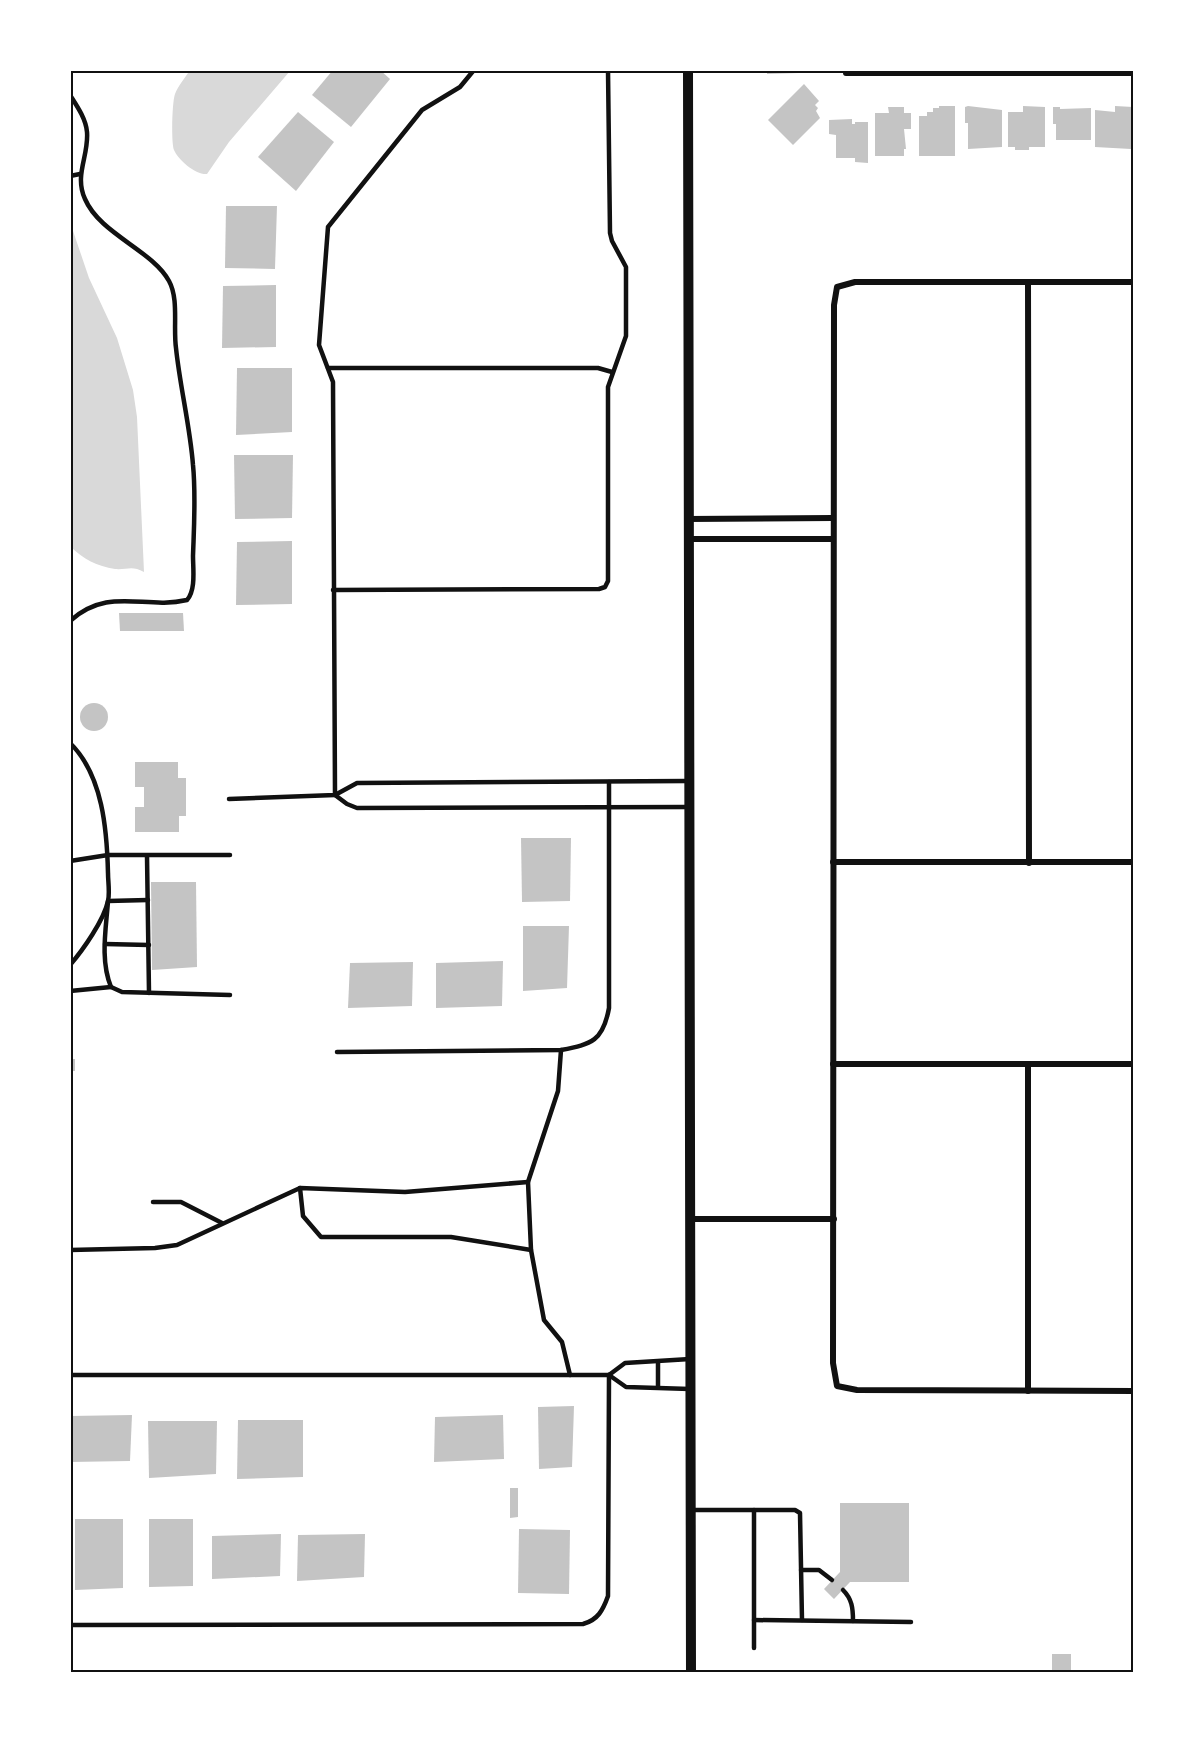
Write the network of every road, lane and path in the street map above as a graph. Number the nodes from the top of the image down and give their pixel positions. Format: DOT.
graph roads {
  1 [pos="474,70"];
  2 [pos="608,70"];
  3 [pos="688,70"];
  4 [pos="846,72"];
  5 [pos="1041,72"];
  6 [pos="1134,73"];
  7 [pos="70,95"];
  8 [pos="80,174"];
  9 [pos="70,176"];
  10 [pos="1028,282"];
  11 [pos="1134,282"];
  12 [pos="328,368"];
  13 [pos="612,372"];
  14 [pos="833,518"];
  15 [pos="687,519"];
  16 [pos="833,539"];
  17 [pos="687,540"];
  18 [pos="333,590"];
  19 [pos="70,621"];
  20 [pos="70,743"];
  21 [pos="688,781"];
  22 [pos="609,782"];
  23 [pos="335,795"];
  24 [pos="229,800"];
  25 [pos="609,806"];
  26 [pos="688,807"];
  27 [pos="108,855"];
  28 [pos="230,855"];
  29 [pos="147,856"];
  30 [pos="70,861"];
  31 [pos="833,862"];
  32 [pos="1029,862"];
  33 [pos="1134,862"];
  34 [pos="148,900"];
  35 [pos="108,901"];
  36 [pos="105,944"];
  37 [pos="149,945"];
  38 [pos="70,965"];
  39 [pos="111,987"];
  40 [pos="70,991"];
  41 [pos="148,993"];
  42 [pos="230,994"];
  43 [pos="561,1050"];
  44 [pos="337,1052"];
  45 [pos="833,1064"];
  46 [pos="1028,1064"];
  47 [pos="1134,1064"];
  48 [pos="528,1182"];
  49 [pos="300,1188"];
  50 [pos="153,1202"];
  51 [pos="690,1219"];
  52 [pos="834,1219"];
  53 [pos="222,1223"];
  54 [pos="70,1250"];
  55 [pos="531,1250"];
  56 [pos="690,1359"];
  57 [pos="658,1362"];
  58 [pos="70,1375"];
  59 [pos="570,1375"];
  60 [pos="609,1375"];
  61 [pos="658,1388"];
  62 [pos="690,1389"];
  63 [pos="1028,1391"];
  64 [pos="1134,1391"];
  65 [pos="690,1510"];
  66 [pos="753,1510"];
  67 [pos="801,1570"];
  68 [pos="832,1580"];
  69 [pos="843,1590"];
  70 [pos="754,1620"];
  71 [pos="802,1620"];
  72 [pos="853,1621"];
  73 [pos="910,1622"];
  74 [pos="70,1625"];
  75 [pos="753,1648"];
  76 [pos="691,1672"];
  1 -- 12 [label="lane"];
  2 -- 13 [label="lane"];
  3 -- 15 [label="street"];
  4 -- 5 [label="street"];
  5 -- 6 [label="street"];
  7 -- 8 [label="lane"];
  8 -- 9 [label="lane"];
  8 -- 19 [label="lane"];
  10 -- 11 [label="street"];
  10 -- 14 [label="street"];
  10 -- 32 [label="street"];
  12 -- 13 [label="lane"];
  12 -- 18 [label="lane"];
  13 -- 18 [label="lane"];
  14 -- 15 [label="street"];
  14 -- 16 [label="street"];
  15 -- 17 [label="street"];
  16 -- 17 [label="street"];
  16 -- 31 [label="street"];
  17 -- 21 [label="street"];
  18 -- 23 [label="lane"];
  20 -- 27 [label="lane"];
  21 -- 22 [label="lane"];
  21 -- 26 [label="street"];
  22 -- 23 [label="lane"];
  22 -- 25 [label="lane"];
  23 -- 24 [label="lane"];
  23 -- 25 [label="lane"];
  25 -- 26 [label="lane"];
  25 -- 43 [label="lane"];
  26 -- 51 [label="street"];
  27 -- 29 [label="lane"];
  27 -- 30 [label="lane"];
  27 -- 35 [label="lane"];
  28 -- 29 [label="lane"];
  29 -- 34 [label="lane"];
  31 -- 32 [label="street"];
  31 -- 45 [label="street"];
  32 -- 33 [label="street"];
  34 -- 35 [label="lane"];
  34 -- 37 [label="lane"];
  35 -- 36 [label="lane"];
  35 -- 38 [label="lane"];
  36 -- 37 [label="lane"];
  36 -- 39 [label="lane"];
  37 -- 41 [label="lane"];
  39 -- 40 [label="lane"];
  39 -- 41 [label="lane"];
  41 -- 42 [label="lane"];
  43 -- 44 [label="lane"];
  43 -- 48 [label="lane"];
  45 -- 46 [label="street"];
  45 -- 52 [label="street"];
  46 -- 47 [label="street"];
  46 -- 63 [label="street"];
  48 -- 49 [label="lane"];
  48 -- 55 [label="lane"];
  49 -- 53 [label="lane"];
  49 -- 55 [label="lane"];
  50 -- 53 [label="lane"];
  51 -- 52 [label="street"];
  51 -- 56 [label="street"];
  52 -- 63 [label="street"];
  53 -- 54 [label="lane"];
  55 -- 59 [label="lane"];
  56 -- 57 [label="lane"];
  56 -- 62 [label="street"];
  57 -- 60 [label="lane"];
  57 -- 61 [label="lane"];
  58 -- 59 [label="lane"];
  59 -- 60 [label="lane"];
  60 -- 61 [label="lane"];
  60 -- 74 [label="lane"];
  61 -- 62 [label="lane"];
  62 -- 65 [label="street"];
  63 -- 64 [label="street"];
  65 -- 66 [label="lane"];
  65 -- 76 [label="street"];
  66 -- 67 [label="lane"];
  66 -- 70 [label="lane"];
  67 -- 68 [label="lane"];
  67 -- 71 [label="lane"];
  69 -- 72 [label="lane"];
  70 -- 71 [label="lane"];
  70 -- 75 [label="lane"];
  71 -- 72 [label="lane"];
  72 -- 73 [label="lane"];
}
